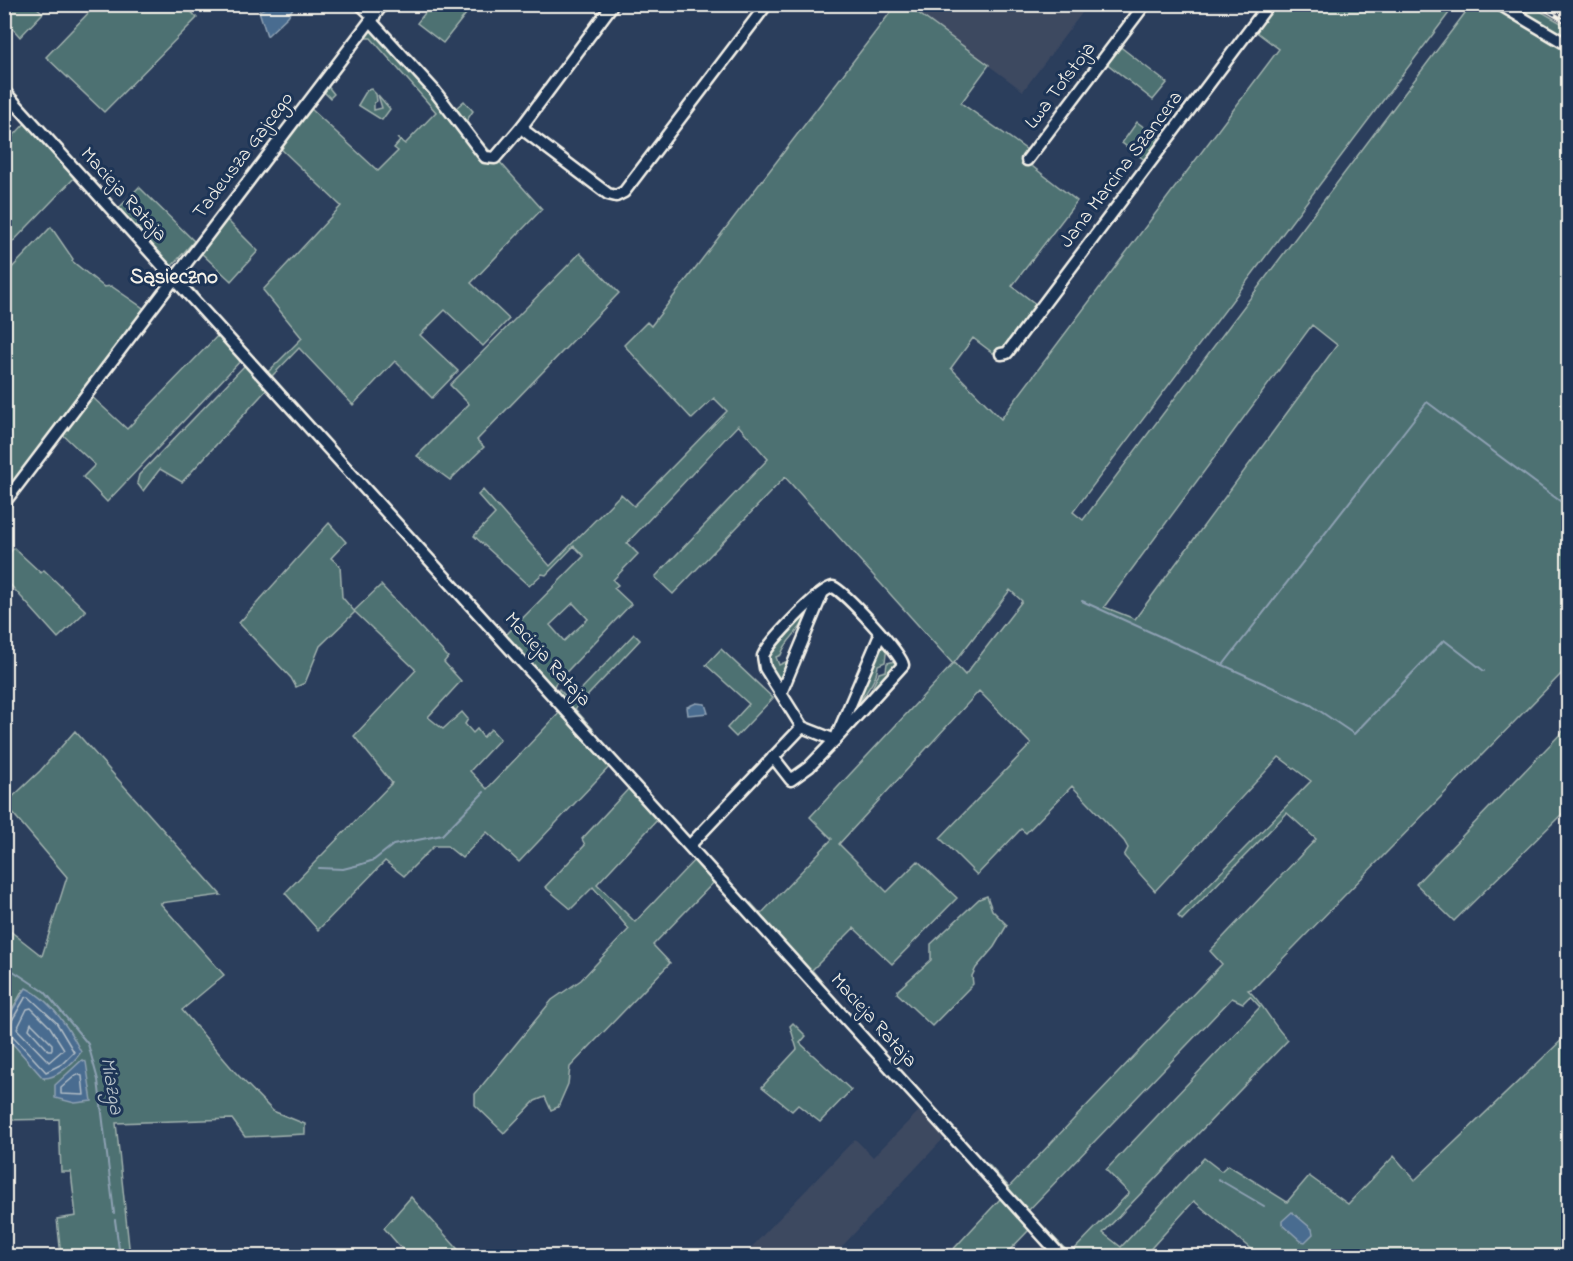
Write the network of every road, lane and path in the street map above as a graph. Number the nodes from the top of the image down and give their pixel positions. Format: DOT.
graph roads {
  1 [pos="360,4"];
  2 [pos="383,4"];
  3 [pos="613,4"];
  4 [pos="767,4"];
  5 [pos="1144,4"];
  6 [pos="1269,4"];
  7 [pos="1499,4"];
  8 [pos="372,19"];
  9 [pos="1569,45"];
  10 [pos="4,91"];
  11 [pos="523,125"];
  12 [pos="1027,160"];
  13 [pos="174,278"];
  14 [pos="1001,354"];
  15 [pos="4,503"];
  16 [pos="824,590"];
  17 [pos="880,635"];
  18 [pos="781,693"];
  19 [pos="802,727"];
  20 [pos="835,740"];
  21 [pos="774,757"];
  22 [pos="690,845"];
  23 [pos="1061,1257"];
  1 -- 8 [label="street"];
  2 -- 8 [label="street, Tadeusza Gajcego"];
  3 -- 11 [label="street"];
  4 -- 11 [label="street"];
  5 -- 12 [label="street, Lwa Tołstoja"];
  6 -- 14 [label="street, Jana Marcina Szancera"];
  7 -- 9 [label="street"];
  8 -- 11 [label="street"];
  8 -- 13 [label="street, Tadeusza Gajcego"];
  10 -- 13 [label="street, Macieja Rataja"];
  13 -- 15 [label="street, Tadeusza Gajcego"];
  13 -- 22 [label="street, Macieja Rataja"];
  16 -- 17 [label="street"];
  16 -- 18 [label="street"];
  16 -- 18 [label="street"];
  17 -- 20 [label="street"];
  17 -- 20 [label="street"];
  18 -- 19 [label="street"];
  19 -- 20 [label="street"];
  19 -- 21 [label="street"];
  20 -- 21 [label="street"];
  21 -- 22 [label="street"];
  22 -- 23 [label="street, Macieja Rataja"];
}
